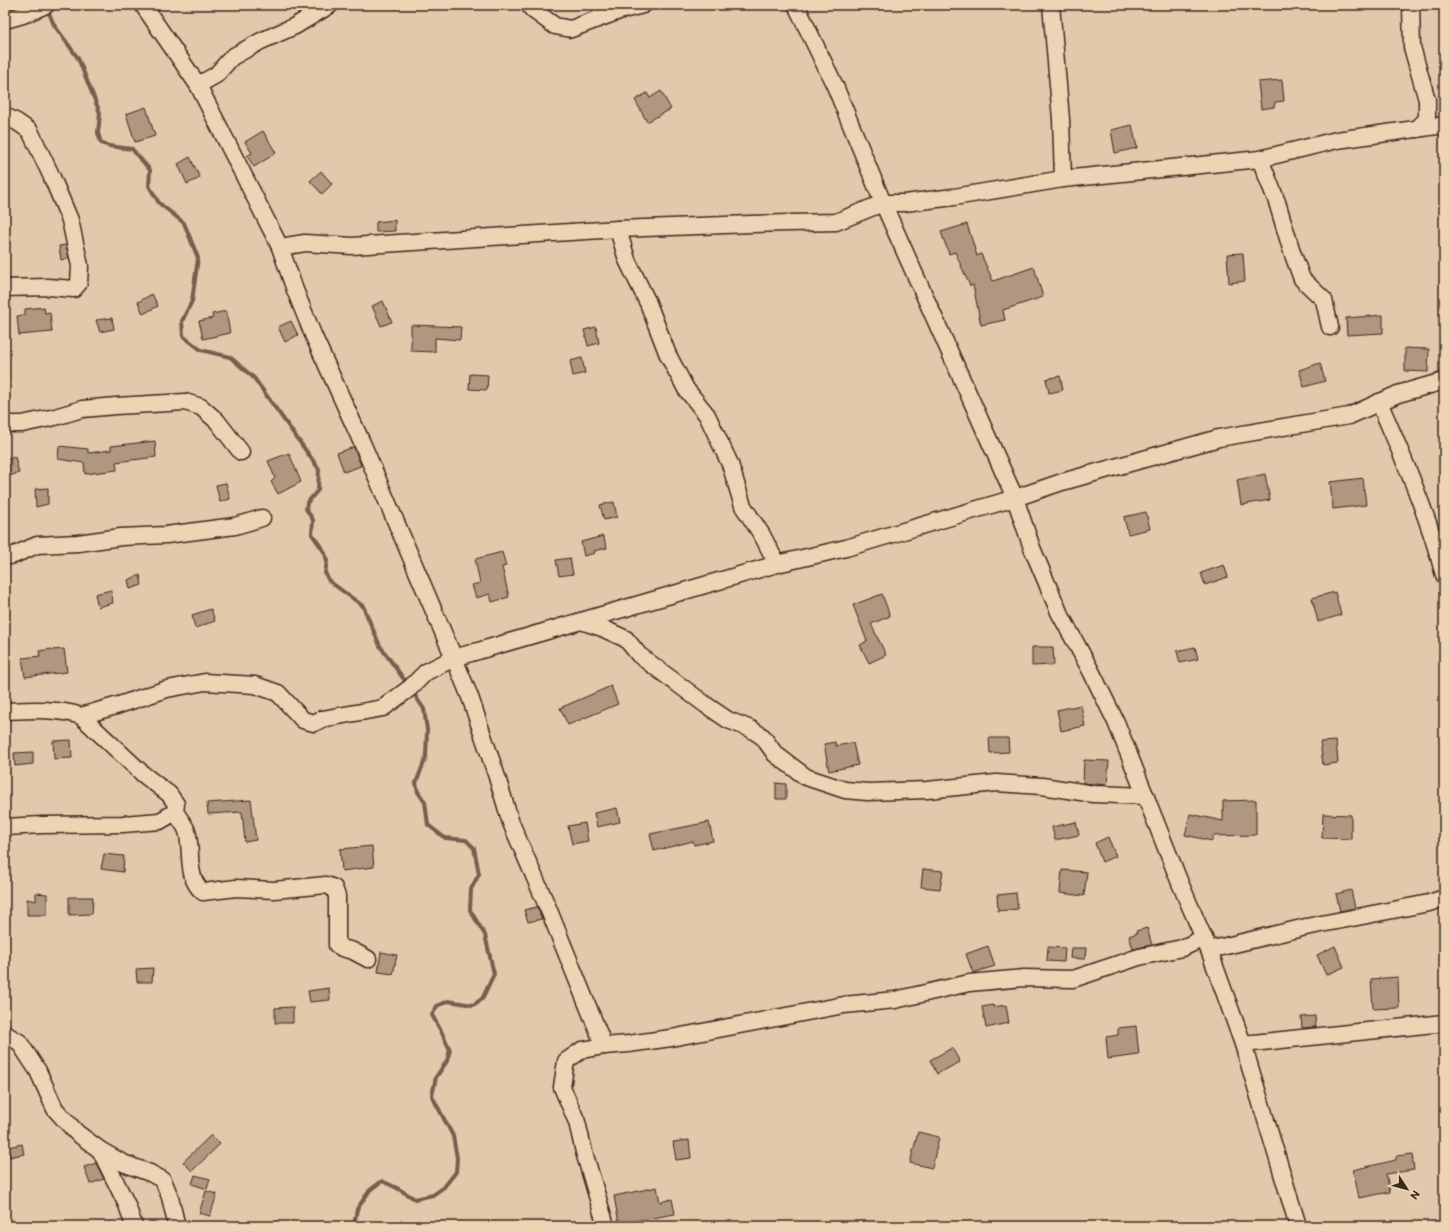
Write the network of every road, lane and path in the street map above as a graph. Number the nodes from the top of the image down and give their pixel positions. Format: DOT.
graph roads {
  1 [pos="46,5"];
  2 [pos="143,5"];
  3 [pos="330,5"];
  4 [pos="530,5"];
  5 [pos="643,5"];
  6 [pos="796,5"];
  7 [pos="1051,5"];
  8 [pos="1411,5"];
  9 [pos="5,20"];
  10 [pos="198,85"];
  11 [pos="5,116"];
  12 [pos="1444,125"];
  13 [pos="1417,129"];
  14 [pos="1260,159"];
  15 [pos="1063,179"];
  16 [pos="883,203"];
  17 [pos="618,229"];
  18 [pos="280,247"];
  19 [pos="5,288"];
  20 [pos="1330,327"];
  21 [pos="1444,381"];
  22 [pos="1379,402"];
  23 [pos="5,424"];
  24 [pos="241,452"];
  25 [pos="1014,498"];
  26 [pos="262,518"];
  27 [pos="5,557"];
  28 [pos="777,564"];
  29 [pos="1444,575"];
  30 [pos="581,621"];
  31 [pos="454,658"];
  32 [pos="5,711"];
  33 [pos="81,716"];
  34 [pos="1146,796"];
  35 [pos="175,812"];
  36 [pos="5,827"];
  37 [pos="1444,898"];
  38 [pos="1207,944"];
  39 [pos="368,959"];
  40 [pos="1444,1023"];
  41 [pos="5,1034"];
  42 [pos="1243,1044"];
  43 [pos="604,1046"];
  44 [pos="100,1150"];
  45 [pos="134,1226"];
  46 [pos="178,1226"];
  47 [pos="606,1226"];
  48 [pos="1298,1226"];
  1 -- 9 [label="street"];
  2 -- 10 [label="street"];
  3 -- 10 [label="street"];
  4 -- 5 [label="street"];
  6 -- 16 [label="street"];
  7 -- 15 [label="street"];
  8 -- 13 [label="street"];
  10 -- 18 [label="street"];
  11 -- 19 [label="street"];
  12 -- 13 [label="street"];
  13 -- 14 [label="street"];
  14 -- 15 [label="street"];
  14 -- 20 [label="street"];
  15 -- 16 [label="street"];
  16 -- 17 [label="street"];
  16 -- 25 [label="street"];
  17 -- 18 [label="street"];
  17 -- 28 [label="street"];
  18 -- 31 [label="street"];
  21 -- 22 [label="street"];
  22 -- 25 [label="street"];
  22 -- 29 [label="street"];
  23 -- 24 [label="street"];
  25 -- 28 [label="street"];
  25 -- 34 [label="street"];
  26 -- 27 [label="street"];
  28 -- 30 [label="street"];
  30 -- 31 [label="street"];
  30 -- 34 [label="street"];
  31 -- 33 [label="street"];
  31 -- 43 [label="street"];
  32 -- 33 [label="street"];
  33 -- 35 [label="street"];
  34 -- 38 [label="street"];
  35 -- 36 [label="street"];
  35 -- 39 [label="street"];
  37 -- 38 [label="street"];
  38 -- 42 [label="street"];
  38 -- 43 [label="street"];
  40 -- 42 [label="street"];
  41 -- 44 [label="street"];
  42 -- 48 [label="street"];
  43 -- 47 [label="street"];
  44 -- 45 [label="street"];
  44 -- 46 [label="street"];
}
